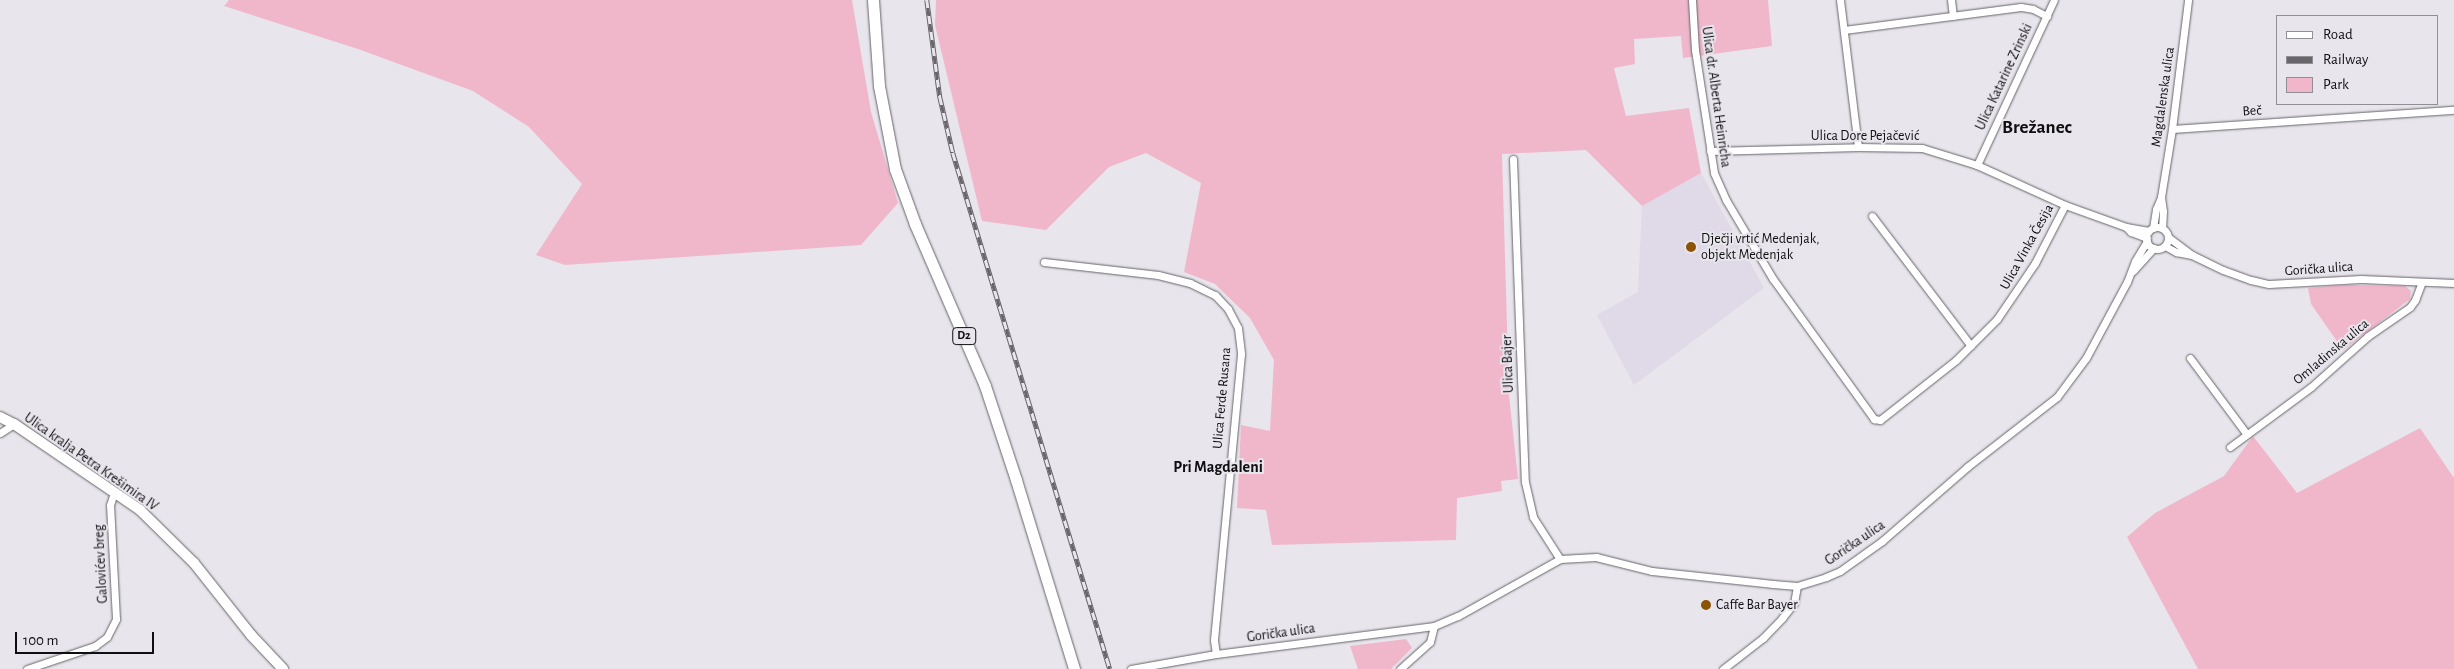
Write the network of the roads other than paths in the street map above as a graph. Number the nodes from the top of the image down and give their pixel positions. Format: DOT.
graph roads {
  1 [pos="873,0"];
  2 [pos="1692,0"];
  3 [pos="1840,0"];
  4 [pos="1951,0"];
  5 [pos="2054,0"];
  6 [pos="2188,0"];
  7 [pos="1953,16"];
  8 [pos="2047,16"];
  9 [pos="1844,30"];
  10 [pos="2454,110"];
  11 [pos="2172,129"];
  12 [pos="1858,147"];
  13 [pos="1710,151"];
  14 [pos="1513,159"];
  15 [pos="1977,165"];
  16 [pos="2161,197"];
  17 [pos="2064,205"];
  18 [pos="1872,216"];
  19 [pos="2162,228"];
  20 [pos="2149,235"];
  21 [pos="2168,237"];
  22 [pos="2164,246"];
  23 [pos="2154,248"];
  24 [pos="2192,255"];
  25 [pos="1044,262"];
  26 [pos="2131,273"];
  27 [pos="2422,282"];
  28 [pos="2454,283"];
  29 [pos="1970,346"];
  30 [pos="2190,358"];
  31 [pos="0,417"];
  32 [pos="1874,419"];
  33 [pos="14,424"];
  34 [pos="0,432"];
  35 [pos="2246,433"];
  36 [pos="2230,447"];
  37 [pos="114,493"];
  38 [pos="1560,559"];
  39 [pos="1797,586"];
  40 [pos="1434,626"];
  41 [pos="1216,654"];
  42 [pos="28,669"];
  43 [pos="282,669"];
  44 [pos="1074,669"];
  45 [pos="1131,669"];
  46 [pos="1400,669"];
  47 [pos="1723,669"];
  1 -- 44 [label="main road, D2"];
  2 -- 13 [label="street, Ulica dr. Alberta Heinricha"];
  3 -- 9 [label="street"];
  4 -- 7 [label="street"];
  5 -- 8 [label="street, Ulica Katarine Zrinski"];
  6 -- 11 [label="street, Magdalenska ulica"];
  7 -- 8 [label="street"];
  7 -- 9 [label="street"];
  8 -- 15 [label="street, Ulica Katarine Zrinski"];
  9 -- 12 [label="street"];
  10 -- 11 [label="street, Beč"];
  11 -- 16 [label="street, Magdalenska ulica"];
  12 -- 13 [label="street, Ulica Dore Pejačević"];
  12 -- 15 [label="street, Ulica Dore Pejačević"];
  13 -- 32 [label="street, Ulica dr. Alberta Heinricha"];
  14 -- 38 [label="street, Ulica Bajer"];
  15 -- 17 [label="street, Ulica Dore Pejačević"];
  16 -- 19 [label="street"];
  16 -- 20 [label="street, Gorička ulica"];
  17 -- 20 [label="street, Ulica Dore Pejačević"];
  17 -- 29 [label="street, Ulica Vinka Česija"];
  18 -- 29 [label="street"];
  19 -- 20 [label="street"];
  19 -- 21 [label="street, Gorička ulica"];
  20 -- 23 [label="street, Ulica Dore Pejačević"];
  20 -- 26 [label="street, Gorička ulica"];
  21 -- 22 [label="street"];
  21 -- 24 [label="street, Gorička ulica"];
  22 -- 23 [label="street"];
  22 -- 24 [label="street, Gorička ulica"];
  23 -- 26 [label="street, Gorička ulica"];
  24 -- 27 [label="street, Gorička ulica"];
  25 -- 41 [label="street, Ulica Ferde Rusana"];
  26 -- 39 [label="street, Gorička ulica"];
  27 -- 28 [label="street, Gorička ulica"];
  27 -- 35 [label="street, Omladinska ulica"];
  29 -- 32 [label="street, Ulica Vinka Česija"];
  30 -- 35 [label="street"];
  31 -- 33 [label="street, Ulica kralja Petra Krešimira IV"];
  33 -- 34 [label="street"];
  33 -- 37 [label="street, Ulica kralja Petra Krešimira IV"];
  35 -- 36 [label="street, Omladinska ulica"];
  37 -- 42 [label="street, Galovićev breg"];
  37 -- 43 [label="street, Ulica kralja Petra Krešimira IV"];
  38 -- 39 [label="street, Gorička ulica"];
  38 -- 40 [label="street, Gorička ulica"];
  39 -- 47 [label="street"];
  40 -- 41 [label="street, Gorička ulica"];
  40 -- 46 [label="street"];
  41 -- 45 [label="street, Gorička ulica"];
}
